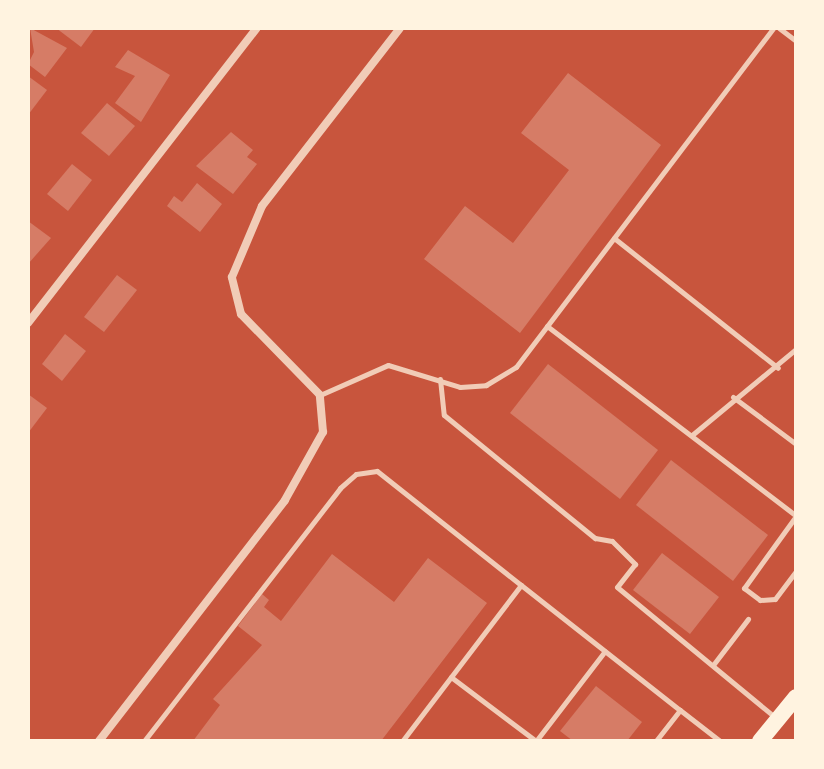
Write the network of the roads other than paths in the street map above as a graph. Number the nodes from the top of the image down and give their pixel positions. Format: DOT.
graph roads {
  1 [pos="257,28"];
  2 [pos="400,28"];
  3 [pos="776,28"];
  4 [pos="796,41"];
  5 [pos="614,238"];
  6 [pos="28,323"];
  7 [pos="547,326"];
  8 [pos="795,353"];
  9 [pos="778,368"];
  10 [pos="440,378"];
  11 [pos="320,395"];
  12 [pos="733,397"];
  13 [pos="692,435"];
  14 [pos="796,444"];
  15 [pos="796,516"];
  16 [pos="796,571"];
  17 [pos="521,585"];
  18 [pos="748,619"];
  19 [pos="605,651"];
  20 [pos="713,665"];
  21 [pos="451,677"];
  22 [pos="796,697"];
  23 [pos="680,710"];
  24 [pos="778,719"];
  25 [pos="99,741"];
  26 [pos="144,741"];
  27 [pos="402,741"];
  28 [pos="536,741"];
  29 [pos="656,741"];
  30 [pos="720,741"];
  31 [pos="760,741"];
  1 -- 6 [label="street"];
  2 -- 11 [label="street"];
  3 -- 4 [label="lane"];
  3 -- 5 [label="lane"];
  5 -- 7 [label="lane"];
  5 -- 9 [label="lane"];
  7 -- 10 [label="lane"];
  7 -- 13 [label="lane"];
  8 -- 9 [label="lane"];
  9 -- 12 [label="lane"];
  10 -- 11 [label="lane"];
  10 -- 20 [label="lane"];
  11 -- 25 [label="street"];
  12 -- 13 [label="lane"];
  12 -- 14 [label="lane"];
  13 -- 15 [label="lane"];
  15 -- 16 [label="lane"];
  17 -- 19 [label="lane"];
  17 -- 21 [label="lane"];
  17 -- 26 [label="lane"];
  18 -- 20 [label="lane"];
  19 -- 23 [label="lane"];
  19 -- 28 [label="lane"];
  20 -- 24 [label="lane"];
  21 -- 27 [label="lane"];
  21 -- 28 [label="lane"];
  22 -- 24 [label="main road"];
  23 -- 29 [label="lane"];
  23 -- 30 [label="lane"];
  24 -- 31 [label="main road"];
}
